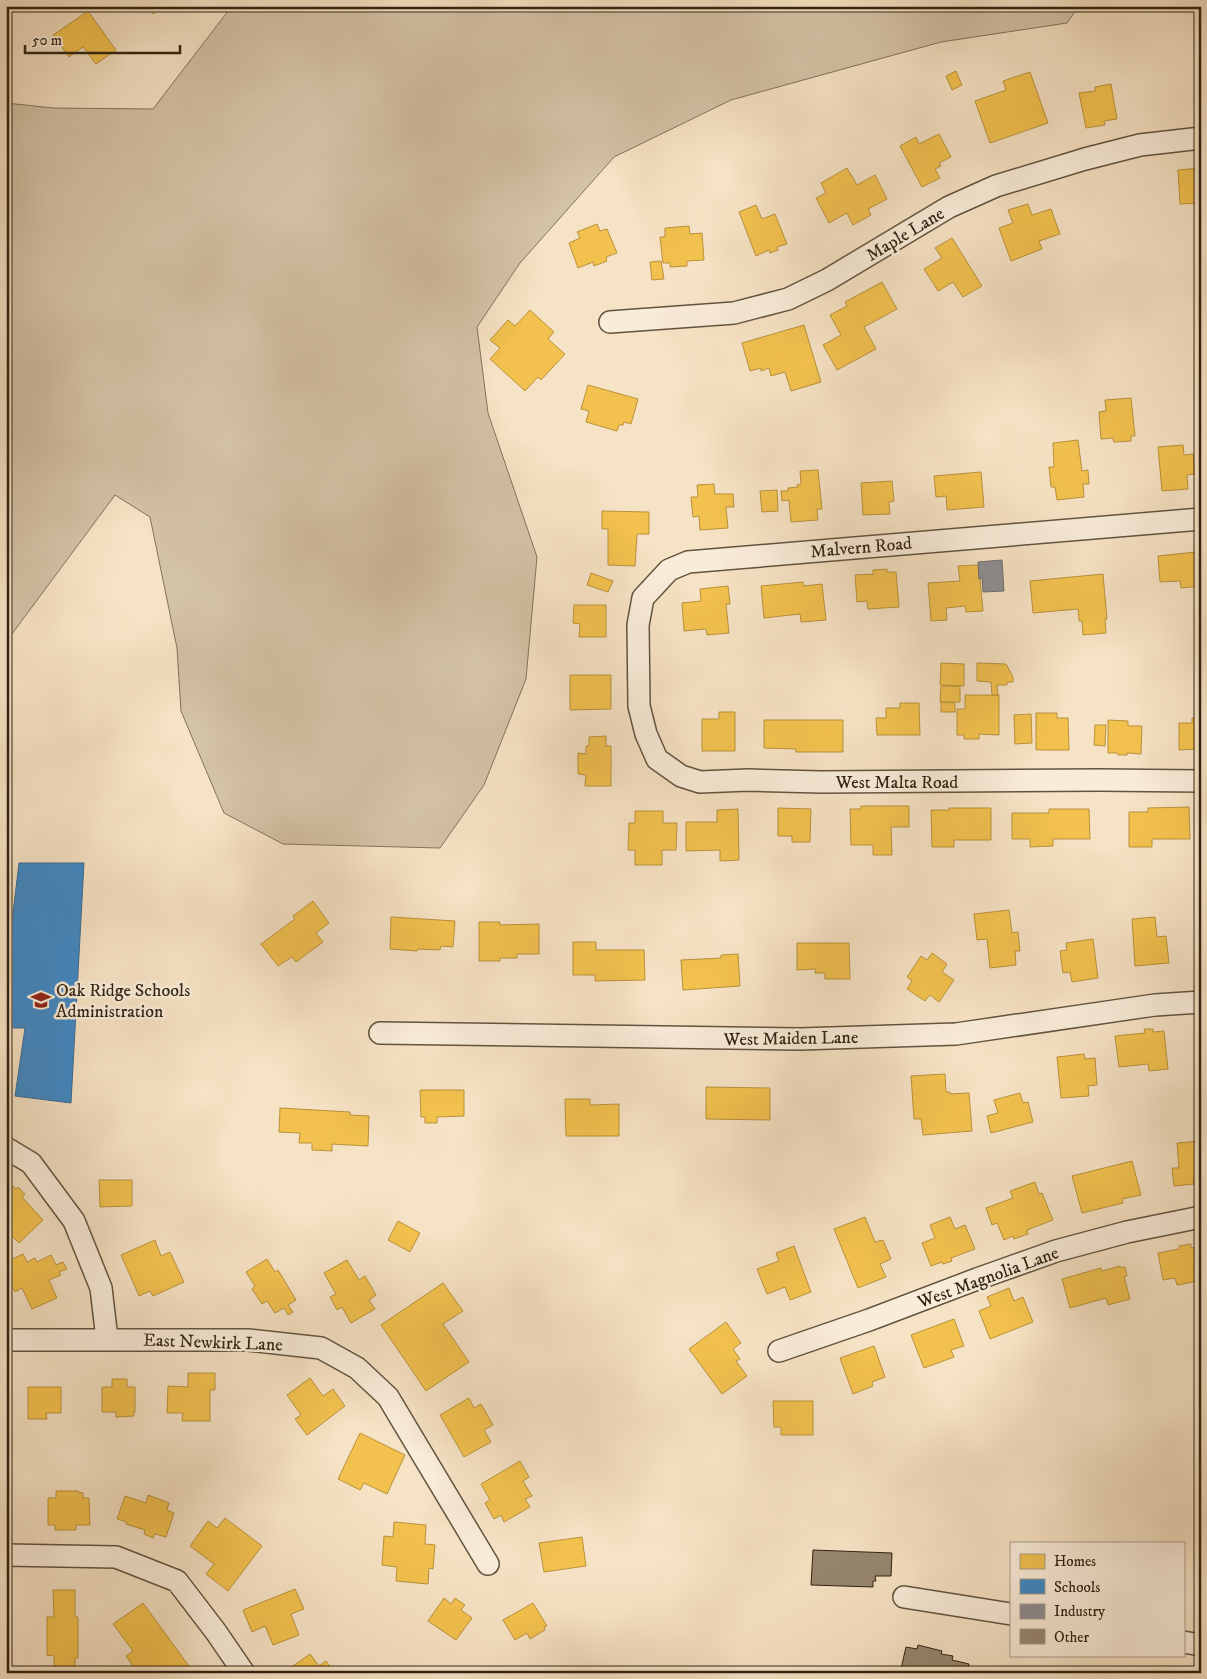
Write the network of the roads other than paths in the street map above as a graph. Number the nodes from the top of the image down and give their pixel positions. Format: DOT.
graph roads {
  1 [pos="1201,138"];
  2 [pos="610,322"];
  3 [pos="1201,519"];
  4 [pos="639,706"];
  5 [pos="1201,781"];
  6 [pos="1201,1002"];
  7 [pos="380,1033"];
  8 [pos="6,1148"];
  9 [pos="1201,1217"];
  10 [pos="107,1339"];
  11 [pos="6,1340"];
  12 [pos="779,1351"];
  13 [pos="6,1555"];
  14 [pos="488,1564"];
  15 [pos="904,1597"];
  16 [pos="1010,1614"];
  17 [pos="1184,1642"];
  18 [pos="1201,1645"];
  19 [pos="244,1673"];
  1 -- 2 [label="street, Maple Lane"];
  3 -- 4 [label="street, Malvern Road"];
  4 -- 5 [label="street, West Malta Road"];
  6 -- 7 [label="street, West Maiden Lane"];
  8 -- 10 [label="street"];
  9 -- 12 [label="street, West Magnolia Lane"];
  10 -- 11 [label="street, East Newkirk Lane"];
  10 -- 14 [label="street, East Newkirk Lane"];
  13 -- 19 [label="street"];
  15 -- 16 [label="street"];
  17 -- 18 [label="street"];
}
